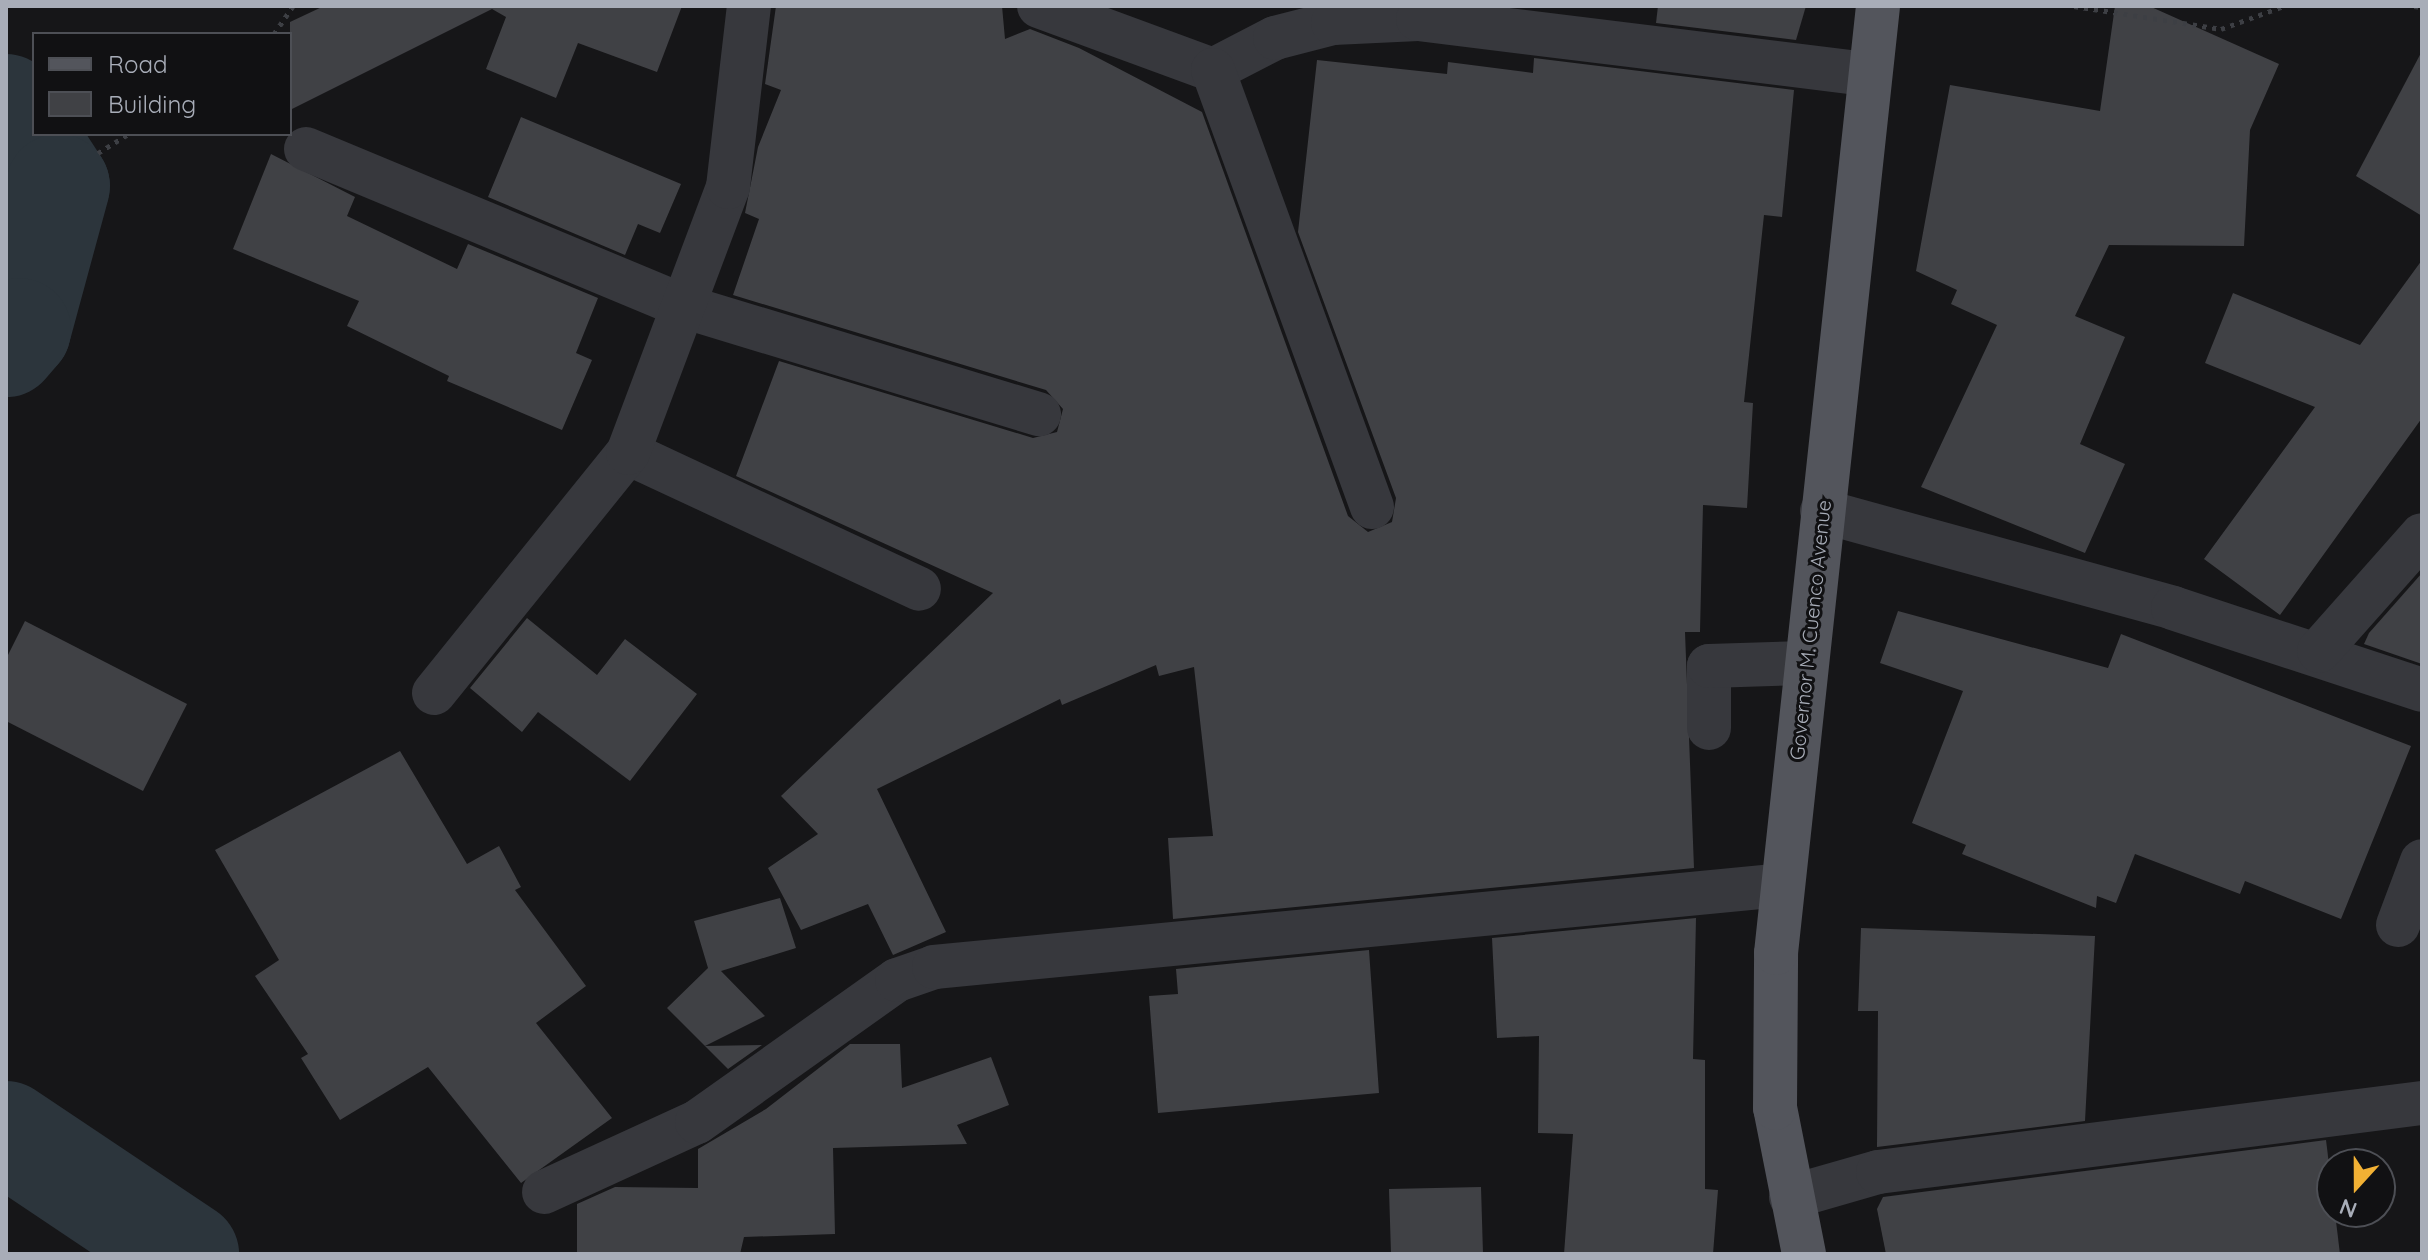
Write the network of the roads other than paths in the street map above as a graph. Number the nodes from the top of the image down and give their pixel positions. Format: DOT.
graph roads {
  1 [pos="749,6"];
  2 [pos="1039,6"];
  3 [pos="1878,6"];
  4 [pos="1213,70"];
  5 [pos="1867,74"];
  6 [pos="306,149"];
  7 [pos="686,307"];
  8 [pos="1039,414"];
  9 [pos="628,453"];
  10 [pos="1372,507"];
  11 [pos="1822,511"];
  12 [pos="2422,535"];
  13 [pos="919,589"];
  14 [pos="2319,651"];
  15 [pos="1806,663"];
  16 [pos="2422,690"];
  17 [pos="434,693"];
  18 [pos="1709,728"];
  19 [pos="2422,861"];
  20 [pos="1782,885"];
  21 [pos="2398,925"];
  22 [pos="2422,1103"];
  23 [pos="544,1192"];
  24 [pos="1791,1197"];
  25 [pos="1804,1254"];
  1 -- 7 [label="street"];
  2 -- 4 [label="street"];
  3 -- 5 [label="main road, Governor M. Cuenco Avenue"];
  4 -- 5 [label="street"];
  4 -- 10 [label="street"];
  5 -- 11 [label="main road, Governor M. Cuenco Avenue"];
  6 -- 7 [label="street"];
  7 -- 8 [label="street"];
  7 -- 9 [label="street"];
  9 -- 13 [label="street"];
  9 -- 17 [label="street"];
  11 -- 14 [label="street"];
  11 -- 15 [label="main road, Governor M. Cuenco Avenue"];
  12 -- 14 [label="street"];
  14 -- 16 [label="street"];
  15 -- 18 [label="street"];
  15 -- 20 [label="main road, Governor M. Cuenco Avenue"];
  19 -- 21 [label="street"];
  20 -- 23 [label="street"];
  20 -- 24 [label="main road, Governor M. Cuenco Avenue"];
  22 -- 24 [label="street"];
  24 -- 25 [label="main road, Governor M. Cuenco Avenue"];
}
